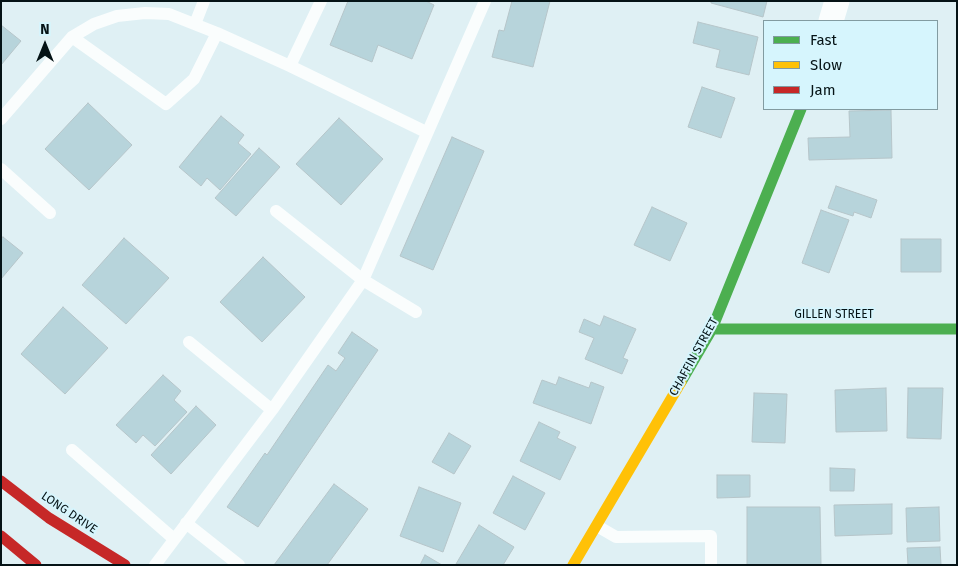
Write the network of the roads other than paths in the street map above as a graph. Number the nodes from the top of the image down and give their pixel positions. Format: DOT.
graph roads {
  1 [pos="204,1"];
  2 [pos="321,1"];
  3 [pos="485,1"];
  4 [pos="837,1"];
  5 [pos="831,20"];
  6 [pos="195,24"];
  7 [pos="217,33"];
  8 [pos="72,37"];
  9 [pos="290,66"];
  10 [pos="801,110"];
  11 [pos="1,119"];
  12 [pos="426,132"];
  13 [pos="1,169"];
  14 [pos="276,211"];
  15 [pos="50,213"];
  16 [pos="363,280"];
  17 [pos="416,312"];
  18 [pos="712,329"];
  19 [pos="957,329"];
  20 [pos="189,342"];
  21 [pos="272,410"];
  22 [pos="72,450"];
  23 [pos="1,480"];
  24 [pos="186,523"];
  25 [pos="597,526"];
  26 [pos="1,536"];
  27 [pos="174,539"];
  28 [pos="36,565"];
  29 [pos="125,565"];
  30 [pos="155,565"];
  31 [pos="239,565"];
  32 [pos="573,565"];
  33 [pos="711,565"];
  1 -- 6 [label="lane"];
  2 -- 9 [label="lane"];
  3 -- 12 [label="lane"];
  4 -- 5 [label="street"];
  6 -- 7 [label="lane"];
  6 -- 8 [label="lane"];
  7 -- 8 [label="lane"];
  7 -- 9 [label="lane"];
  8 -- 11 [label="lane"];
  9 -- 12 [label="lane"];
  10 -- 18 [label="street, CHAFFIN STREET"];
  12 -- 16 [label="lane"];
  13 -- 15 [label="lane"];
  14 -- 16 [label="lane"];
  16 -- 17 [label="lane"];
  16 -- 21 [label="lane"];
  18 -- 19 [label="street, GILLEN STREET"];
  18 -- 25 [label="street, CHAFFIN STREET"];
  20 -- 21 [label="lane"];
  21 -- 24 [label="lane"];
  22 -- 27 [label="lane"];
  23 -- 29 [label="street, LONG DRIVE"];
  24 -- 27 [label="lane"];
  24 -- 31 [label="lane"];
  25 -- 32 [label="street, CHAFFIN STREET"];
  25 -- 33 [label="lane"];
  26 -- 28 [label="street"];
  27 -- 30 [label="lane"];
}
